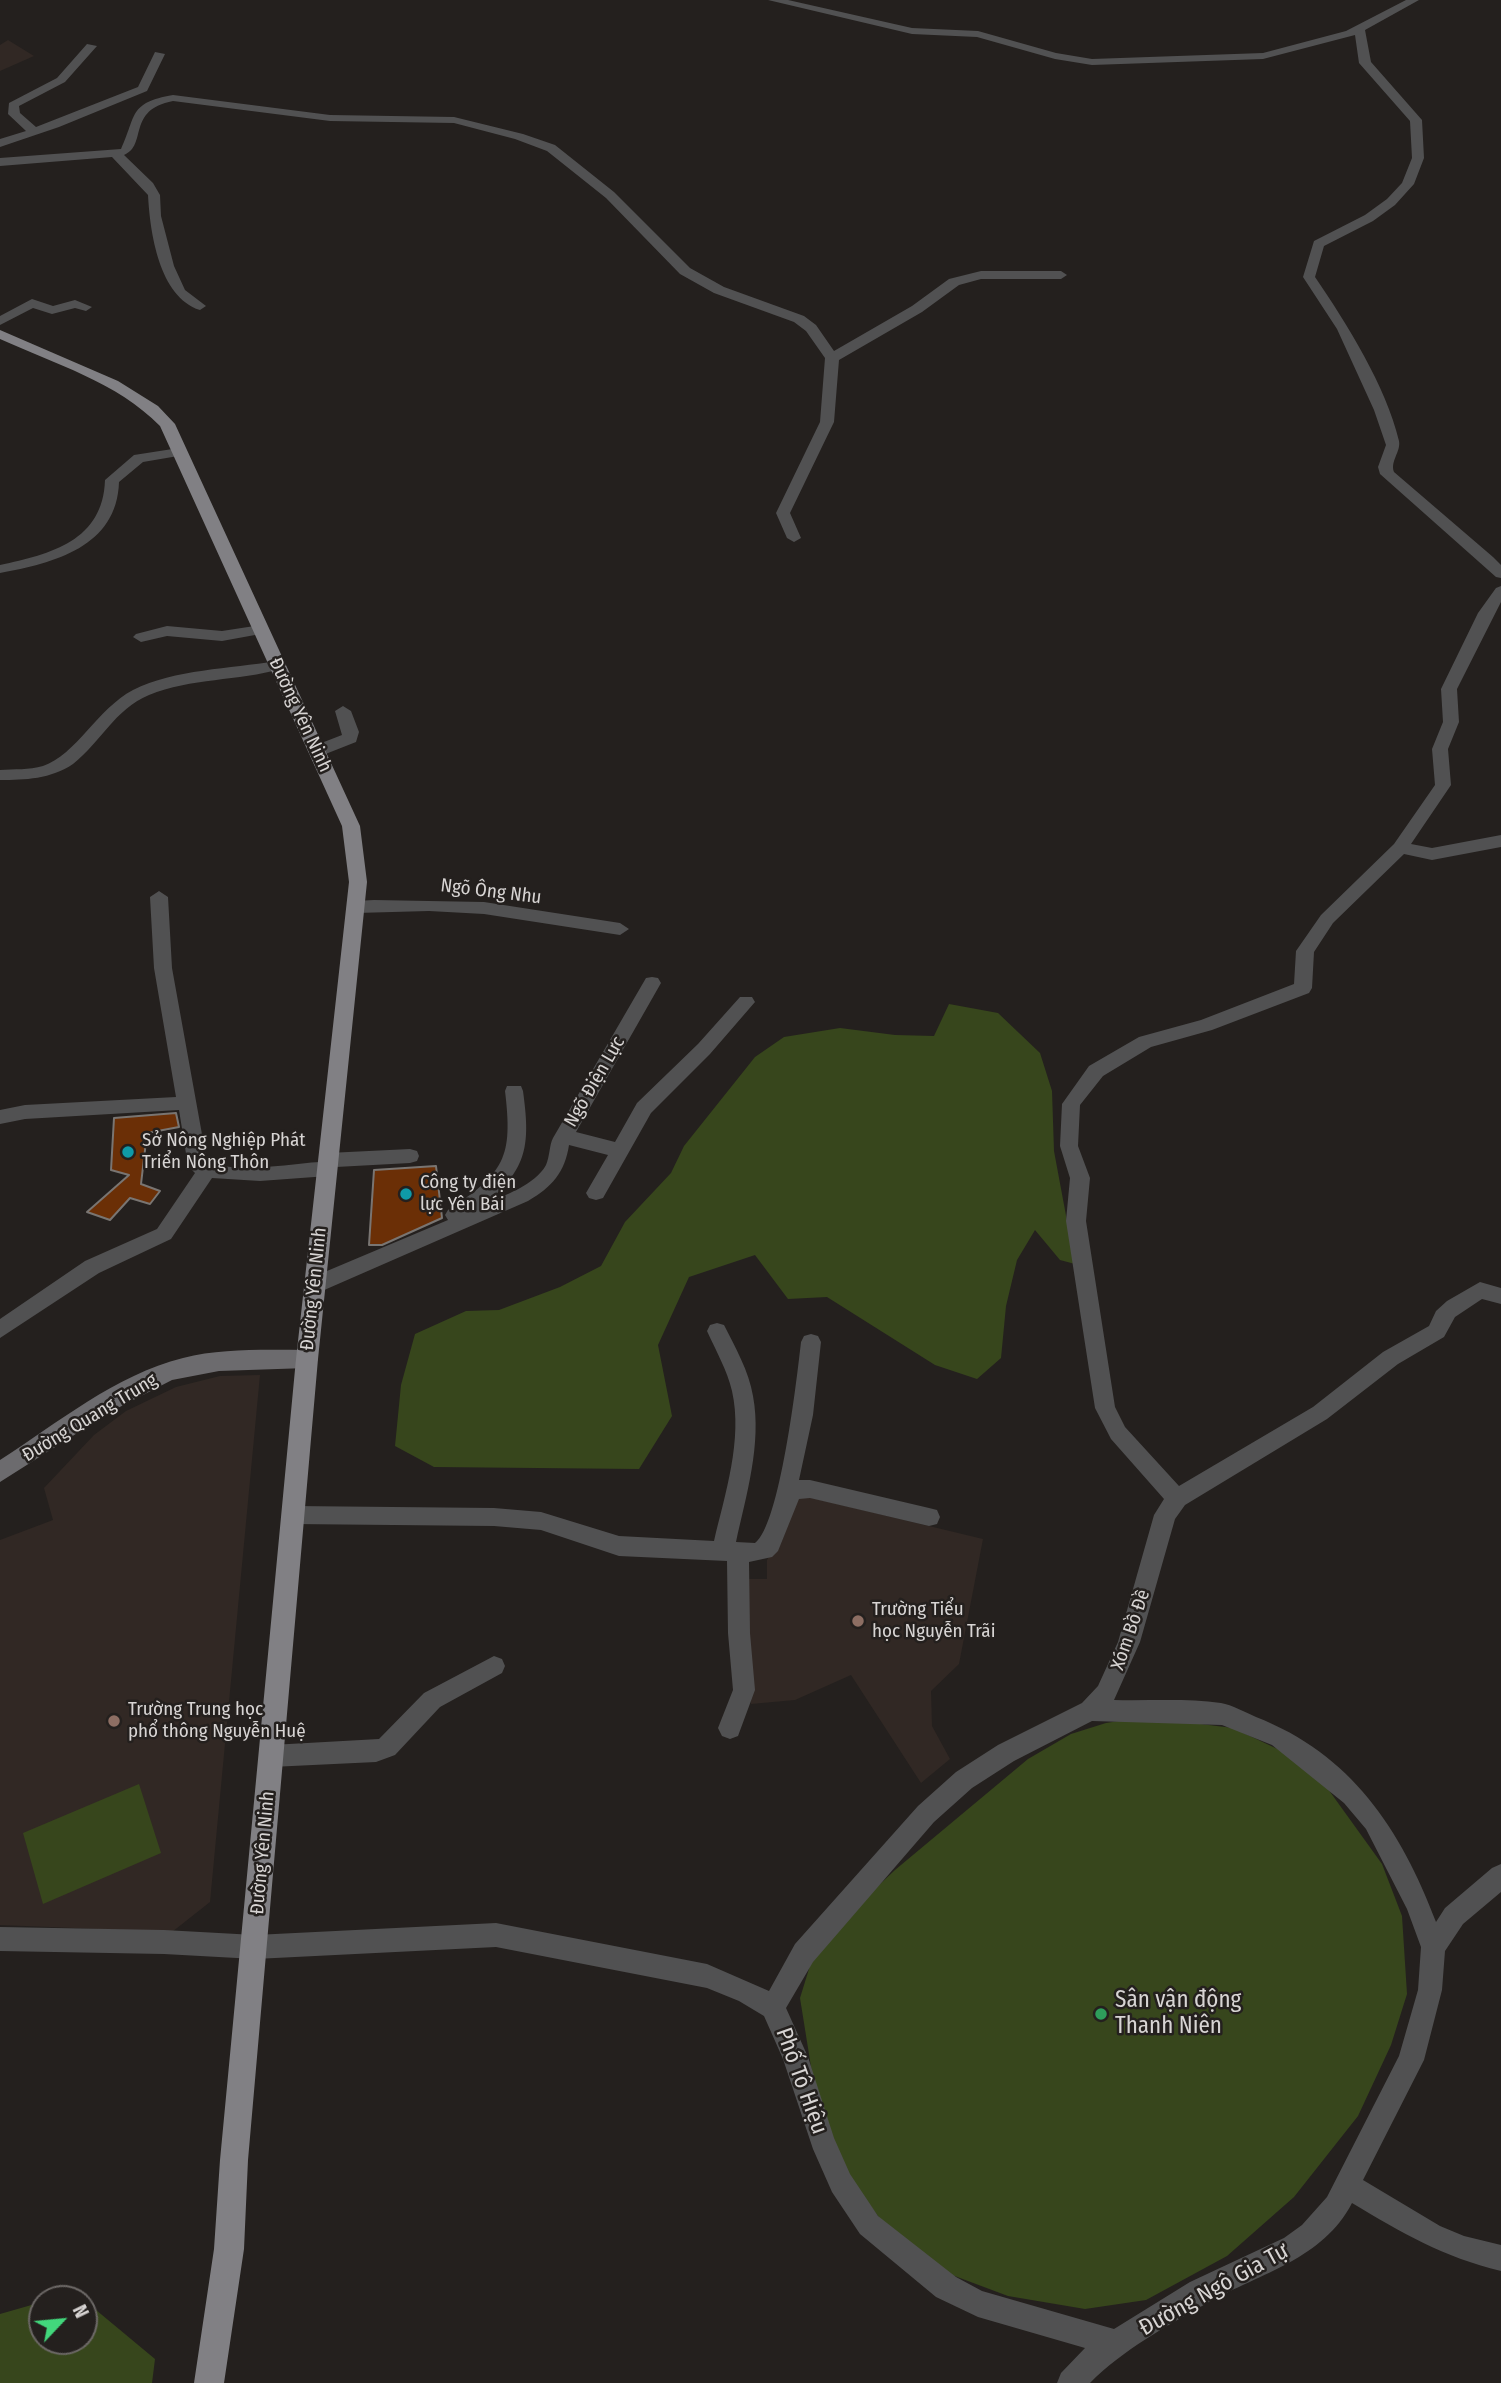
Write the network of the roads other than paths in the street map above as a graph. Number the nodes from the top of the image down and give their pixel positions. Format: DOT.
graph roads {
  1 [pos="773,0"];
  2 [pos="1413,0"];
  3 [pos="1359,29"];
  4 [pos="92,46"];
  5 [pos="159,54"];
  6 [pos="34,131"];
  7 [pos="0,143"];
  8 [pos="116,154"];
  9 [pos="0,162"];
  10 [pos="1061,275"];
  11 [pos="200,306"];
  12 [pos="86,307"];
  13 [pos="0,321"];
  14 [pos="0,334"];
  15 [pos="832,358"];
  16 [pos="179,452"];
  17 [pos="794,538"];
  18 [pos="0,569"];
  19 [pos="1501,574"];
  20 [pos="1501,591"];
  21 [pos="261,630"];
  22 [pos="141,637"];
  23 [pos="276,666"];
  24 [pos="343,711"];
  25 [pos="317,751"];
  26 [pos="0,775"];
  27 [pos="1501,841"];
  28 [pos="1400,848"];
  29 [pos="159,897"];
  30 [pos="356,907"];
  31 [pos="620,929"];
  32 [pos="652,983"];
  33 [pos="746,1002"];
  34 [pos="514,1091"];
  35 [pos="187,1103"];
  36 [pos="0,1117"];
  37 [pos="564,1136"];
  38 [pos="618,1150"];
  39 [pos="410,1156"];
  40 [pos="328,1165"];
  41 [pos="207,1171"];
  42 [pos="596,1193"];
  43 [pos="408,1245"];
  44 [pos="315,1285"];
  45 [pos="1501,1296"];
  46 [pos="0,1330"];
  47 [pos="717,1331"];
  48 [pos="811,1342"];
  49 [pos="307,1359"];
  50 [pos="0,1472"];
  51 [pos="788,1496"];
  52 [pos="1177,1498"];
  53 [pos="293,1515"];
  54 [pos="929,1517"];
  55 [pos="731,1551"];
  56 [pos="494,1666"];
  57 [pos="1090,1710"];
  58 [pos="730,1728"];
  59 [pos="271,1756"];
  60 [pos="1501,1876"];
  61 [pos="0,1939"];
  62 [pos="255,1947"];
  63 [pos="1433,1947"];
  64 [pos="773,2007"];
  65 [pos="1349,2186"];
  66 [pos="1501,2258"];
  67 [pos="1117,2344"];
  68 [pos="209,2383"];
  69 [pos="1071,2383"];
  1 -- 3 [label="street"];
  2 -- 3 [label="street"];
  3 -- 19 [label="street"];
  4 -- 6 [label="street"];
  5 -- 6 [label="street"];
  6 -- 7 [label="street"];
  8 -- 9 [label="street"];
  8 -- 11 [label="street"];
  8 -- 15 [label="street"];
  10 -- 15 [label="street"];
  12 -- 13 [label="street"];
  14 -- 16 [label="main road, Đường Yên Ninh"];
  15 -- 17 [label="street"];
  16 -- 18 [label="street"];
  16 -- 21 [label="main road, Đường Yên Ninh"];
  20 -- 28 [label="street"];
  21 -- 22 [label="street"];
  21 -- 23 [label="main road, Đường Yên Ninh"];
  23 -- 25 [label="main road, Đường Yên Ninh"];
  23 -- 26 [label="street"];
  24 -- 25 [label="street"];
  25 -- 30 [label="main road, Đường Yên Ninh"];
  27 -- 28 [label="street"];
  28 -- 52 [label="street"];
  29 -- 35 [label="street"];
  30 -- 31 [label="street, Ngõ Ông Nhu"];
  30 -- 40 [label="main road, Đường Yên Ninh"];
  32 -- 37 [label="street, Ngõ Điện Lực"];
  33 -- 38 [label="street"];
  34 -- 43 [label="street"];
  35 -- 36 [label="street"];
  35 -- 41 [label="street"];
  37 -- 38 [label="street"];
  37 -- 43 [label="street, Ngõ Điện Lực"];
  38 -- 42 [label="street"];
  39 -- 40 [label="street"];
  40 -- 41 [label="street"];
  40 -- 44 [label="main road, Đường Yên Ninh"];
  41 -- 46 [label="street"];
  43 -- 44 [label="street, Ngõ Điện Lực"];
  44 -- 49 [label="main road, Đường Yên Ninh"];
  45 -- 52 [label="street"];
  47 -- 55 [label="street"];
  48 -- 51 [label="street"];
  49 -- 50 [label="street, Đường Quang Trung"];
  49 -- 53 [label="main road, Đường Yên Ninh"];
  51 -- 54 [label="street"];
  51 -- 55 [label="street"];
  52 -- 57 [label="street, Xóm Bồ Đề"];
  53 -- 55 [label="street"];
  53 -- 59 [label="main road, Đường Yên Ninh"];
  55 -- 58 [label="street"];
  56 -- 59 [label="street"];
  57 -- 63 [label="street"];
  57 -- 64 [label="street, Xóm Bồ Đề"];
  59 -- 62 [label="main road, Đường Yên Ninh"];
  60 -- 63 [label="street"];
  61 -- 62 [label="street, Phố Tô Hiệu"];
  62 -- 64 [label="street, Phố Tô Hiệu"];
  62 -- 68 [label="main road, Đường Yên Ninh"];
  63 -- 65 [label="street, Đường Ngô Gia Tự"];
  64 -- 67 [label="street, Phố Tô Hiệu"];
  65 -- 66 [label="street"];
  65 -- 67 [label="street, Đường Ngô Gia Tự"];
  67 -- 69 [label="street, Đường Ngô Gia Tự"];
}
